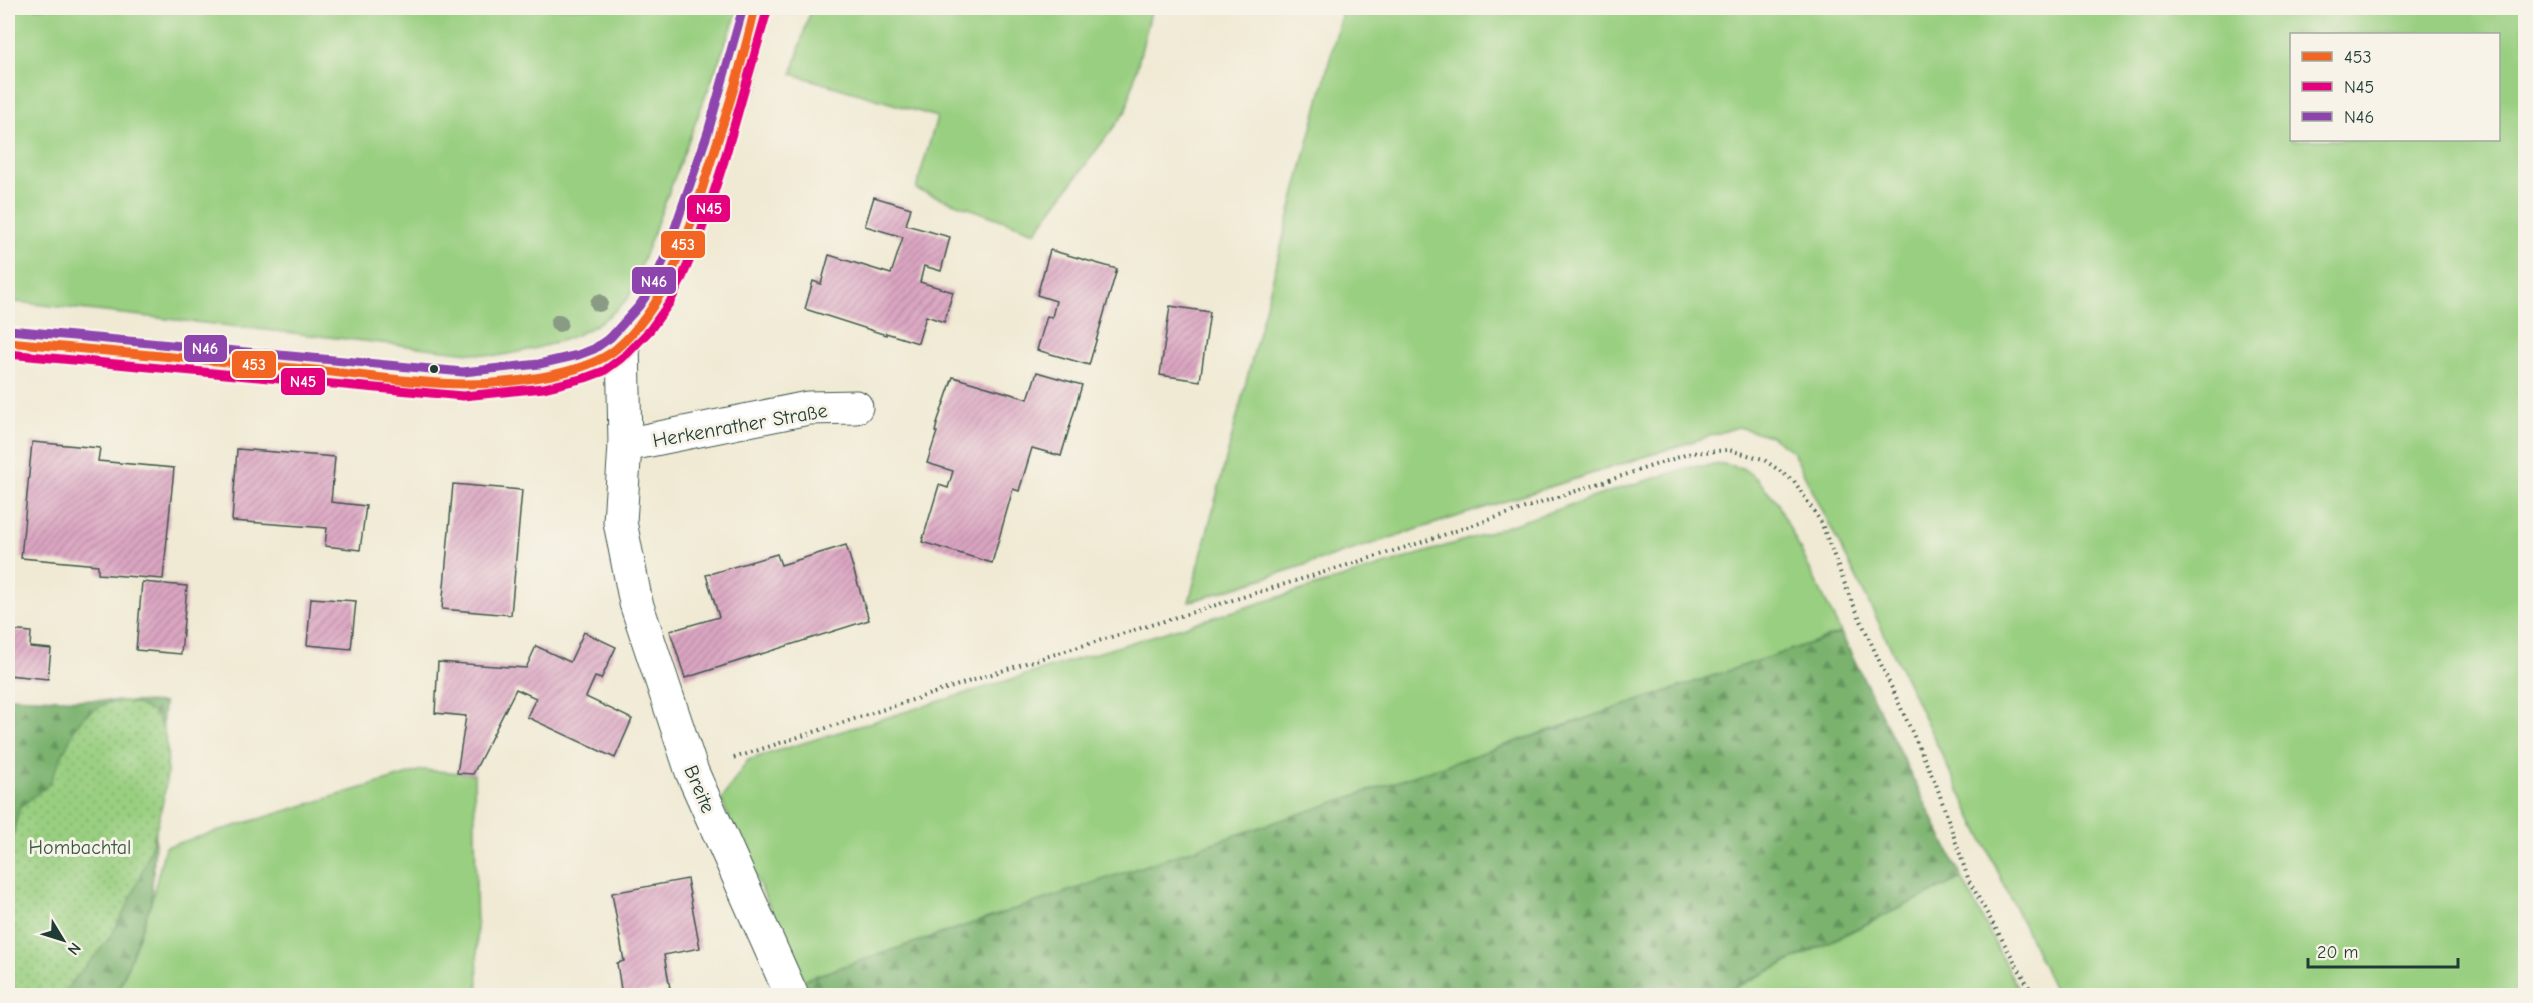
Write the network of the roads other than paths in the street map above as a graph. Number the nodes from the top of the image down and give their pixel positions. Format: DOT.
graph roads {
  1 [pos="755,8"];
  2 [pos="623,340"];
  3 [pos="8,342"];
  4 [pos="856,407"];
  5 [pos="625,446"];
  6 [pos="792,996"];
  1 -- 2 [label="main road"];
  2 -- 3 [label="main road"];
  2 -- 5 [label="street, Breite"];
  4 -- 5 [label="street, Herkenrather Straße"];
  5 -- 6 [label="street, Breite"];
}
